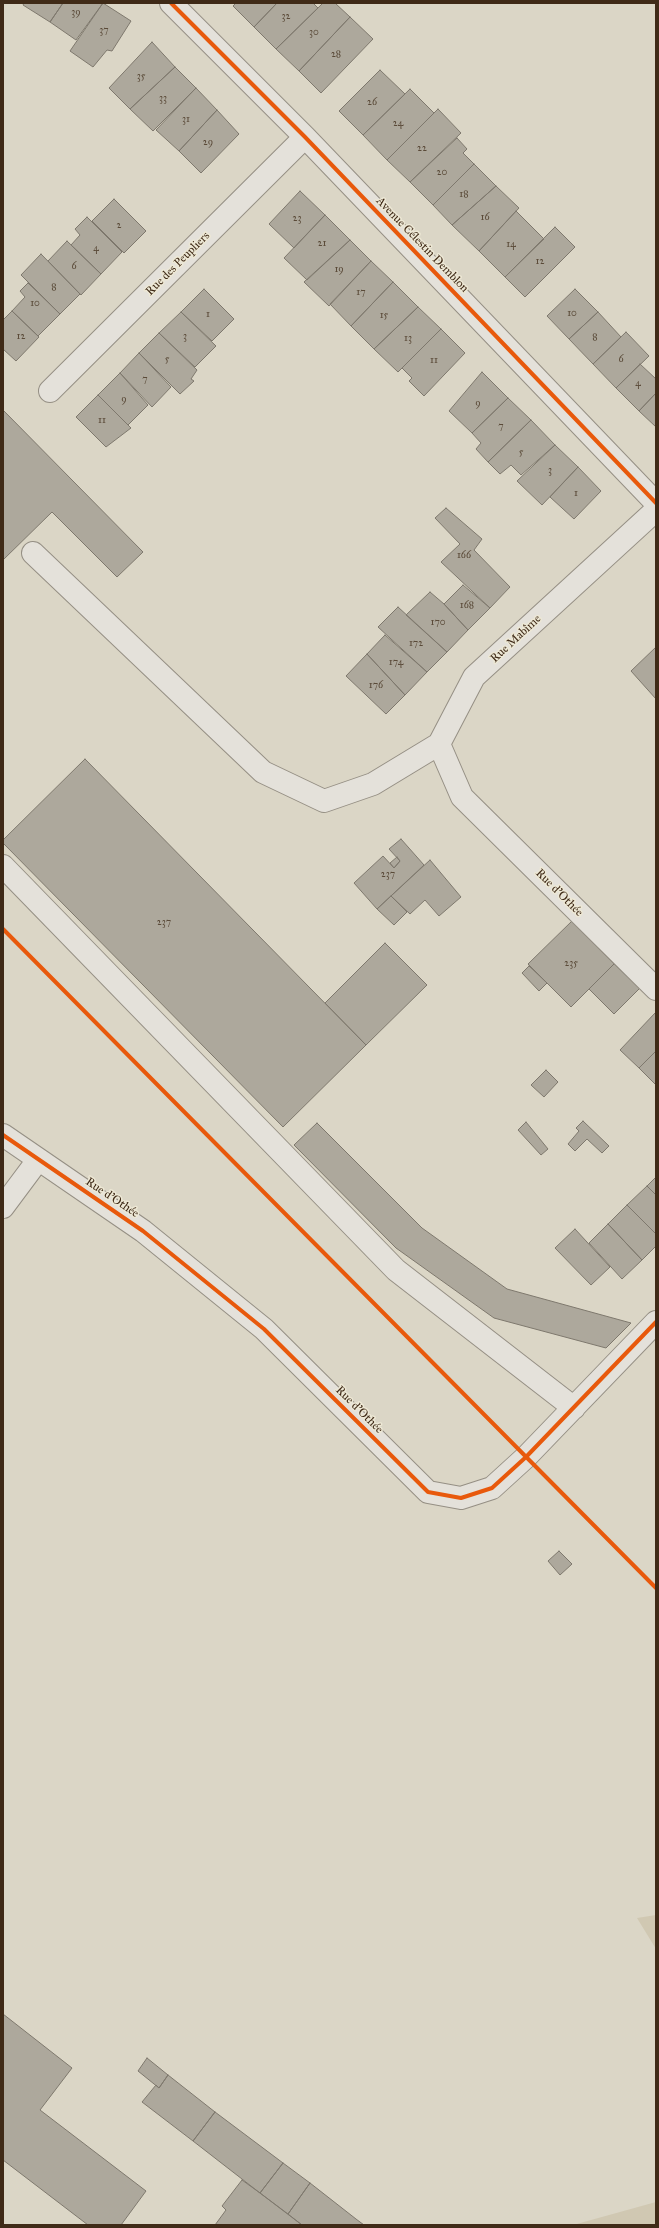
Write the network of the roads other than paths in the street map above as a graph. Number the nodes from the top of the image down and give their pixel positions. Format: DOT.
graph roads {
  1 [pos="171,3"];
  2 [pos="305,137"];
  3 [pos="50,391"];
  4 [pos="656,504"];
  5 [pos="656,510"];
  6 [pos="34,553"];
  7 [pos="439,744"];
  8 [pos="3,866"];
  9 [pos="656,990"];
  10 [pos="3,1135"];
  11 [pos="38,1160"];
  12 [pos="3,1206"];
  13 [pos="656,1322"];
  14 [pos="574,1408"];
  1 -- 2 [label="street, Avenue Célestin Demblon"];
  2 -- 3 [label="street, Rue des Peupliers"];
  2 -- 4 [label="street, Avenue Célestin Demblon"];
  5 -- 7 [label="street, Rue Mabîme"];
  6 -- 7 [label="street"];
  7 -- 9 [label="street, Rue d'Othée"];
  8 -- 14 [label="street"];
  10 -- 11 [label="street, Rue d'Othée"];
  11 -- 12 [label="street"];
  11 -- 14 [label="street, Rue d'Othée"];
  13 -- 14 [label="street, Rue d'Othée"];
}
